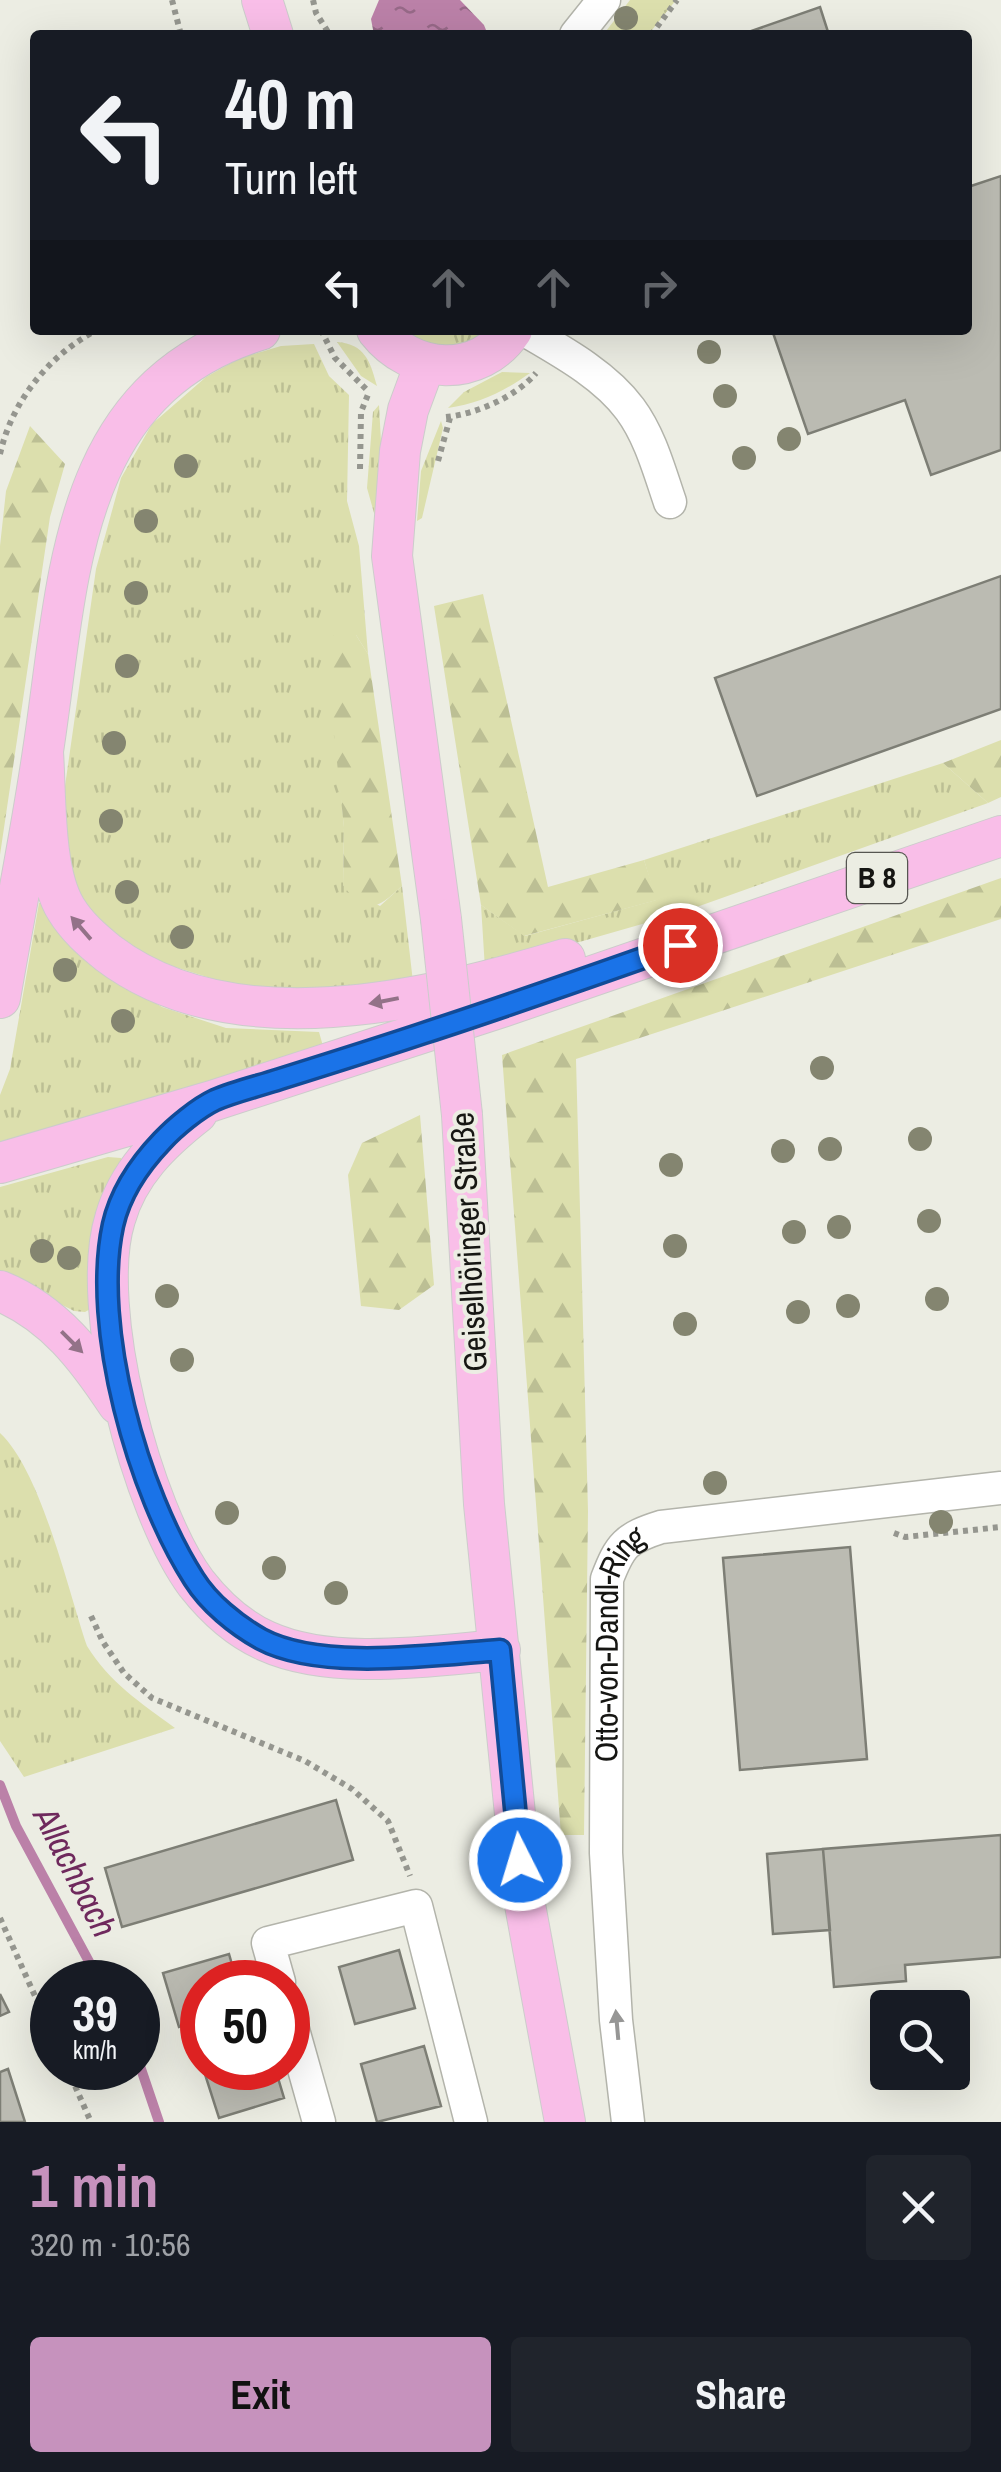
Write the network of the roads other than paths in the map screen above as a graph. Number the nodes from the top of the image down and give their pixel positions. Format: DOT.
graph roads {
  1 [pos="262,0"];
  2 [pos="604,0"];
  3 [pos="271,30"];
  4 [pos="580,30"];
  5 [pos="244,335"];
  6 [pos="383,335"];
  7 [pos="507,335"];
  8 [pos="532,335"];
  9 [pos="425,364"];
  10 [pos="670,502"];
  11 [pos="44,752"];
  12 [pos="1001,836"];
  13 [pos="752,920"];
  14 [pos="0,998"];
  15 [pos="212,1101"];
  16 [pos="0,1163"];
  17 [pos="0,1292"];
  18 [pos="124,1412"];
  19 [pos="1001,1488"];
  20 [pos="500,1650"];
  21 [pos="273,1960"];
  22 [pos="310,2090"];
  23 [pos="319,2122"];
  24 [pos="471,2122"];
  25 [pos="565,2122"];
  26 [pos="628,2122"];
  1 -- 3 [label="main road"];
  2 -- 4 [label="street"];
  5 -- 11 [label="main road"];
  6 -- 9 [label="main road"];
  7 -- 9 [label="main road"];
  8 -- 10 [label="street"];
  9 -- 20 [label="main road, Geiselhöringer Straße, bridge"];
  13 -- 11 [label="main road, one-way"];
  11 -- 14 [label="main road"];
  12 -- 13 [label="main road, B 8"];
  13 -- 15 [label="main road, B 8"];
  15 -- 16 [label="main road, B 8"];
  15 -- 18 [label="main road"];
  17 -- 18 [label="main road, one-way"];
  18 -- 20 [label="main road"];
  26 -- 19 [label="street, Otto-von-Dandl-Ring, one-way"];
  20 -- 25 [label="main road, Geiselhöringer Straße"];
  21 -- 24 [label="street"];
  22 -- 23 [label="street"];
}
